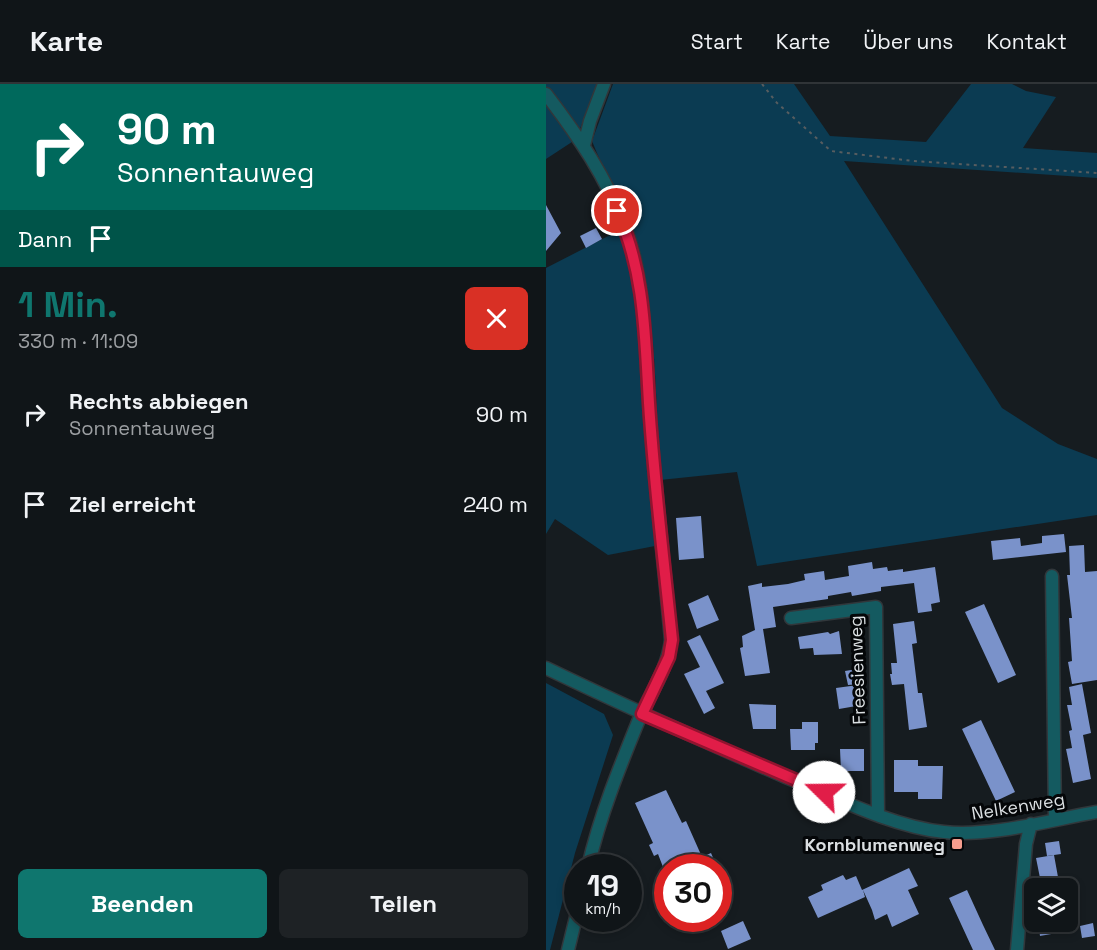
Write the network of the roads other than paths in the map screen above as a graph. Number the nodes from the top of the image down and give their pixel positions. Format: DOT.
graph roads {
  1 [pos="604,84"];
  2 [pos="546,94"];
  3 [pos="584,145"];
  4 [pos="1052,576"];
  5 [pos="791,618"];
  6 [pos="546,668"];
  7 [pos="642,714"];
  8 [pos="1097,812"];
  9 [pos="878,814"];
  10 [pos="1054,820"];
  11 [pos="1031,824"];
  12 [pos="592,854"];
  13 [pos="572,932"];
  14 [pos="568,950"];
  15 [pos="1017,950"];
  1 -- 3 [label="street"];
  2 -- 3 [label="street"];
  3 -- 7 [label="street"];
  4 -- 10 [label="street"];
  5 -- 9 [label="street, Freesienweg"];
  6 -- 7 [label="street, Nelkenweg"];
  7 -- 9 [label="street, Nelkenweg"];
  7 -- 12 [label="street"];
  8 -- 10 [label="street, Nelkenweg"];
  9 -- 11 [label="street, Nelkenweg"];
  10 -- 11 [label="street, Nelkenweg"];
  11 -- 15 [label="street"];
  13 -- 14 [label="street"];
}
